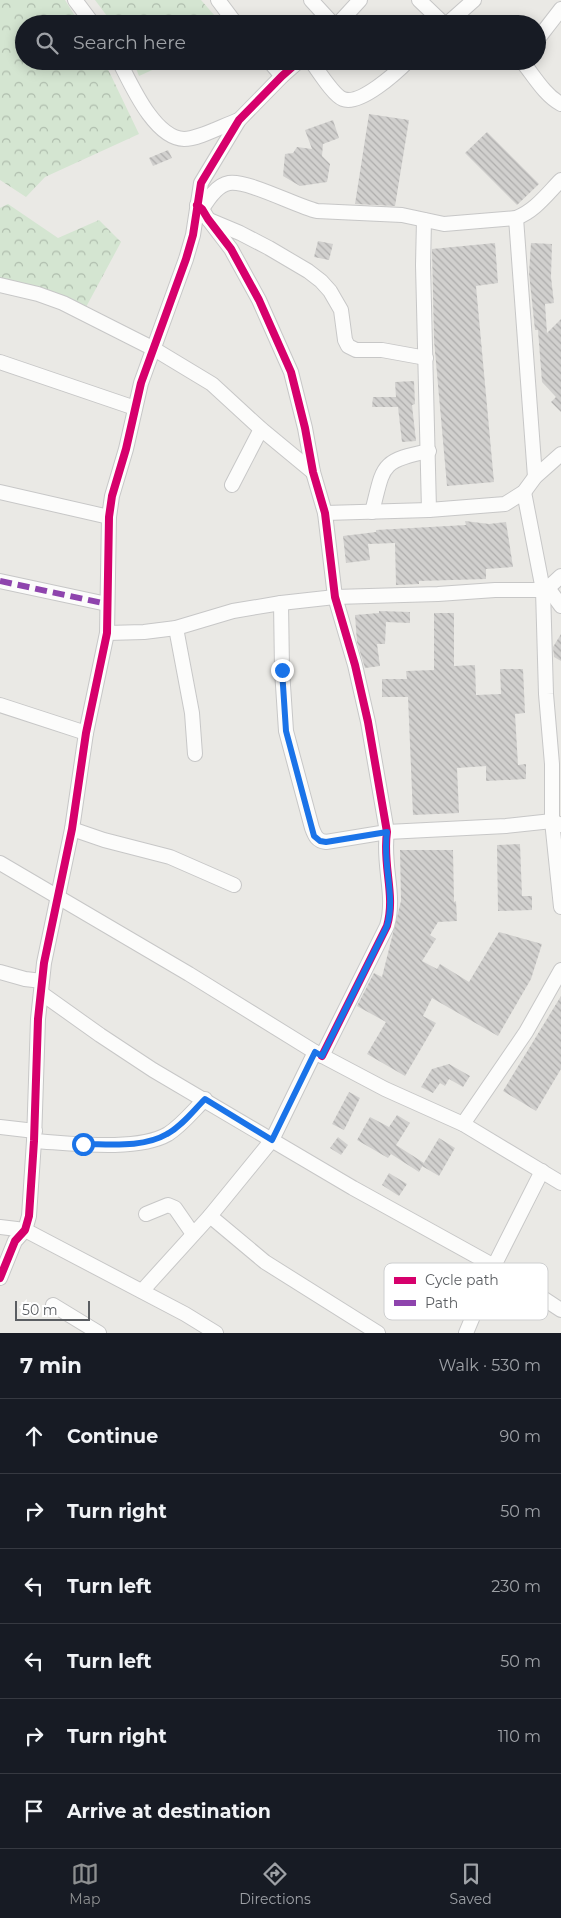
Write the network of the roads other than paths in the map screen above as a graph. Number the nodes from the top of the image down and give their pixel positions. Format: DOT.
graph roads {
  1 [pos="74,0"];
  2 [pos="218,0"];
  3 [pos="312,0"];
  4 [pos="360,0"];
  5 [pos="419,0"];
  6 [pos="474,0"];
  7 [pos="561,9"];
  8 [pos="86,15"];
  9 [pos="229,15"];
  10 [pos="325,15"];
  11 [pos="346,15"];
  12 [pos="436,15"];
  13 [pos="456,15"];
  14 [pos="546,28"];
  15 [pos="124,70"];
  16 [pos="277,70"];
  17 [pos="289,70"];
  18 [pos="318,70"];
  19 [pos="397,70"];
  20 [pos="528,70"];
  21 [pos="282,76"];
  22 [pos="561,104"];
  23 [pos="239,120"];
  24 [pos="561,180"];
  25 [pos="202,211"];
  26 [pos="516,218"];
  27 [pos="424,220"];
  28 [pos="0,285"];
  29 [pos="154,350"];
  30 [pos="426,358"];
  31 [pos="0,362"];
  32 [pos="135,408"];
  33 [pos="260,429"];
  34 [pos="429,451"];
  35 [pos="561,454"];
  36 [pos="313,472"];
  37 [pos="535,477"];
  38 [pos="232,485"];
  39 [pos="0,492"];
  40 [pos="524,492"];
  41 [pos="429,510"];
  42 [pos="372,512"];
  43 [pos="325,513"];
  44 [pos="109,517"];
  45 [pos="561,576"];
  46 [pos="0,581"];
  47 [pos="545,589"];
  48 [pos="335,597"];
  49 [pos="281,603"];
  50 [pos="107,604"];
  51 [pos="561,606"];
  52 [pos="176,628"];
  53 [pos="107,633"];
  54 [pos="0,705"];
  55 [pos="86,733"];
  56 [pos="196,754"];
  57 [pos="557,823"];
  58 [pos="72,828"];
  59 [pos="387,832"];
  60 [pos="0,862"];
  61 [pos="234,885"];
  62 [pos="58,898"];
  63 [pos="561,908"];
  64 [pos="561,970"];
  65 [pos="0,972"];
  66 [pos="42,987"];
  67 [pos="318,1054"];
  68 [pos="205,1099"];
  69 [pos="463,1124"];
  70 [pos="0,1127"];
  71 [pos="35,1136"];
  72 [pos="272,1140"];
  73 [pos="542,1172"];
  74 [pos="561,1183"];
  75 [pos="146,1214"];
  76 [pos="210,1216"];
  77 [pos="0,1227"];
  78 [pos="25,1230"];
  79 [pos="193,1234"];
  80 [pos="489,1263"];
  81 [pos="496,1263"];
  82 [pos="0,1278"];
  83 [pos="142,1291"];
  84 [pos="548,1301"];
  85 [pos="53,1305"];
  86 [pos="561,1310"];
  87 [pos="471,1320"];
  88 [pos="100,1333"];
  89 [pos="216,1333"];
  90 [pos="378,1333"];
  91 [pos="466,1333"];
  1 -- 8 [label="street"];
  2 -- 9 [label="street"];
  3 -- 10 [label="street"];
  4 -- 11 [label="street"];
  5 -- 12 [label="street"];
  6 -- 13 [label="street"];
  7 -- 14 [label="street"];
  15 -- 23 [label="street"];
  16 -- 21 [label="street"];
  17 -- 21 [label="street"];
  18 -- 19 [label="street"];
  20 -- 22 [label="street"];
  21 -- 23 [label="street"];
  23 -- 25 [label="street"];
  24 -- 26 [label="street"];
  25 -- 27 [label="street"];
  25 -- 29 [label="street"];
  25 -- 30 [label="street"];
  25 -- 36 [label="street"];
  26 -- 27 [label="street"];
  26 -- 37 [label="street"];
  27 -- 30 [label="street"];
  28 -- 29 [label="street"];
  29 -- 32 [label="street"];
  29 -- 33 [label="street"];
  30 -- 34 [label="street"];
  31 -- 32 [label="street"];
  32 -- 44 [label="street"];
  33 -- 36 [label="street"];
  33 -- 38 [label="street"];
  34 -- 41 [label="street"];
  34 -- 42 [label="street"];
  35 -- 37 [label="street"];
  36 -- 43 [label="street"];
  37 -- 40 [label="street"];
  39 -- 44 [label="street"];
  40 -- 41 [label="street"];
  40 -- 47 [label="street"];
  41 -- 42 [label="street"];
  42 -- 43 [label="street"];
  43 -- 48 [label="street"];
  44 -- 50 [label="street"];
  45 -- 47 [label="street"];
  46 -- 50 [label="street"];
  47 -- 48 [label="street"];
  47 -- 51 [label="street"];
  47 -- 57 [label="street"];
  48 -- 49 [label="street"];
  48 -- 59 [label="street"];
  49 -- 52 [label="street"];
  49 -- 59 [label="street"];
  50 -- 53 [label="street"];
  52 -- 53 [label="street"];
  52 -- 56 [label="street"];
  53 -- 55 [label="street"];
  54 -- 55 [label="street"];
  55 -- 58 [label="street"];
  57 -- 59 [label="street"];
  57 -- 63 [label="street"];
  58 -- 61 [label="street"];
  58 -- 62 [label="street"];
  59 -- 67 [label="street"];
  60 -- 62 [label="street"];
  62 -- 66 [label="street"];
  62 -- 67 [label="street"];
  64 -- 69 [label="street"];
  65 -- 66 [label="street"];
  66 -- 68 [label="street"];
  66 -- 71 [label="street"];
  67 -- 69 [label="street"];
  67 -- 72 [label="street"];
  68 -- 71 [label="street"];
  68 -- 72 [label="street"];
  69 -- 73 [label="street"];
  70 -- 71 [label="street"];
  71 -- 78 [label="street"];
  72 -- 76 [label="street"];
  72 -- 80 [label="street"];
  73 -- 74 [label="street"];
  73 -- 81 [label="street"];
  75 -- 79 [label="street"];
  76 -- 79 [label="street"];
  76 -- 90 [label="street"];
  77 -- 78 [label="street"];
  78 -- 82 [label="street"];
  78 -- 83 [label="street"];
  79 -- 83 [label="street"];
  83 -- 89 [label="street"];
  84 -- 86 [label="street"];
  85 -- 88 [label="street"];
  87 -- 91 [label="street"];
}
